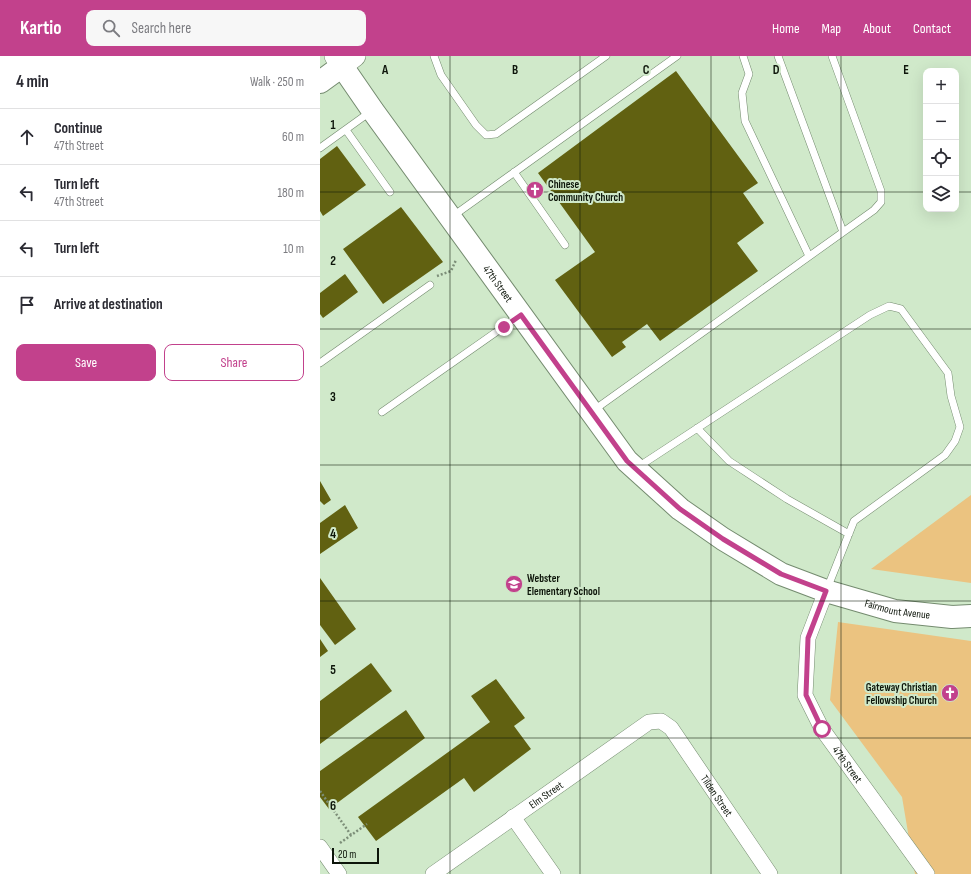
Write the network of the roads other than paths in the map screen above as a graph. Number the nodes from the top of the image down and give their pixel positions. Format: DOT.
graph roads {
  1 [pos="434,56"];
  2 [pos="606,56"];
  3 [pos="677,56"];
  4 [pos="743,56"];
  5 [pos="778,56"];
  6 [pos="832,56"];
  7 [pos="344,59"];
  8 [pos="320,82"];
  9 [pos="372,111"];
  10 [pos="346,130"];
  11 [pos="320,148"];
  12 [pos="514,172"];
  13 [pos="390,192"];
  14 [pos="450,218"];
  15 [pos="843,232"];
  16 [pos="564,245"];
  17 [pos="809,256"];
  18 [pos="430,285"];
  19 [pos="521,315"];
  20 [pos="320,362"];
  21 [pos="382,412"];
  22 [pos="591,412"];
  23 [pos="697,428"];
  24 [pos="636,469"];
  25 [pos="849,534"];
  26 [pos="826,591"];
  27 [pos="971,616"];
  28 [pos="661,721"];
  29 [pos="513,817"];
  30 [pos="320,847"];
  31 [pos="339,874"];
  32 [pos="433,874"];
  33 [pos="553,874"];
  34 [pos="770,874"];
  35 [pos="927,874"];
  1 -- 2 [label="lane"];
  3 -- 12 [label="lane"];
  4 -- 17 [label="lane"];
  5 -- 15 [label="lane"];
  6 -- 15 [label="lane"];
  7 -- 8 [label="main road"];
  7 -- 9 [label="main road, 47th Street"];
  9 -- 10 [label="lane"];
  9 -- 14 [label="main road, 47th Street"];
  10 -- 11 [label="lane"];
  10 -- 13 [label="lane"];
  12 -- 14 [label="lane"];
  12 -- 16 [label="lane"];
  14 -- 19 [label="main road, 47th Street"];
  15 -- 17 [label="lane"];
  17 -- 22 [label="lane"];
  18 -- 20 [label="lane"];
  19 -- 21 [label="lane"];
  19 -- 22 [label="main road, 47th Street"];
  22 -- 24 [label="main road, 47th Street"];
  23 -- 24 [label="lane"];
  23 -- 25 [label="lane"];
  23 -- 25 [label="lane"];
  24 -- 26 [label="main road, 47th Street"];
  25 -- 26 [label="lane"];
  26 -- 27 [label="main road, Fairmount Avenue"];
  26 -- 35 [label="street, 47th Street"];
  28 -- 29 [label="street, Elm Street"];
  28 -- 34 [label="street, Tilden Street"];
  29 -- 32 [label="street, Elm Street"];
  29 -- 33 [label="street"];
  30 -- 31 [label="street"];
}
